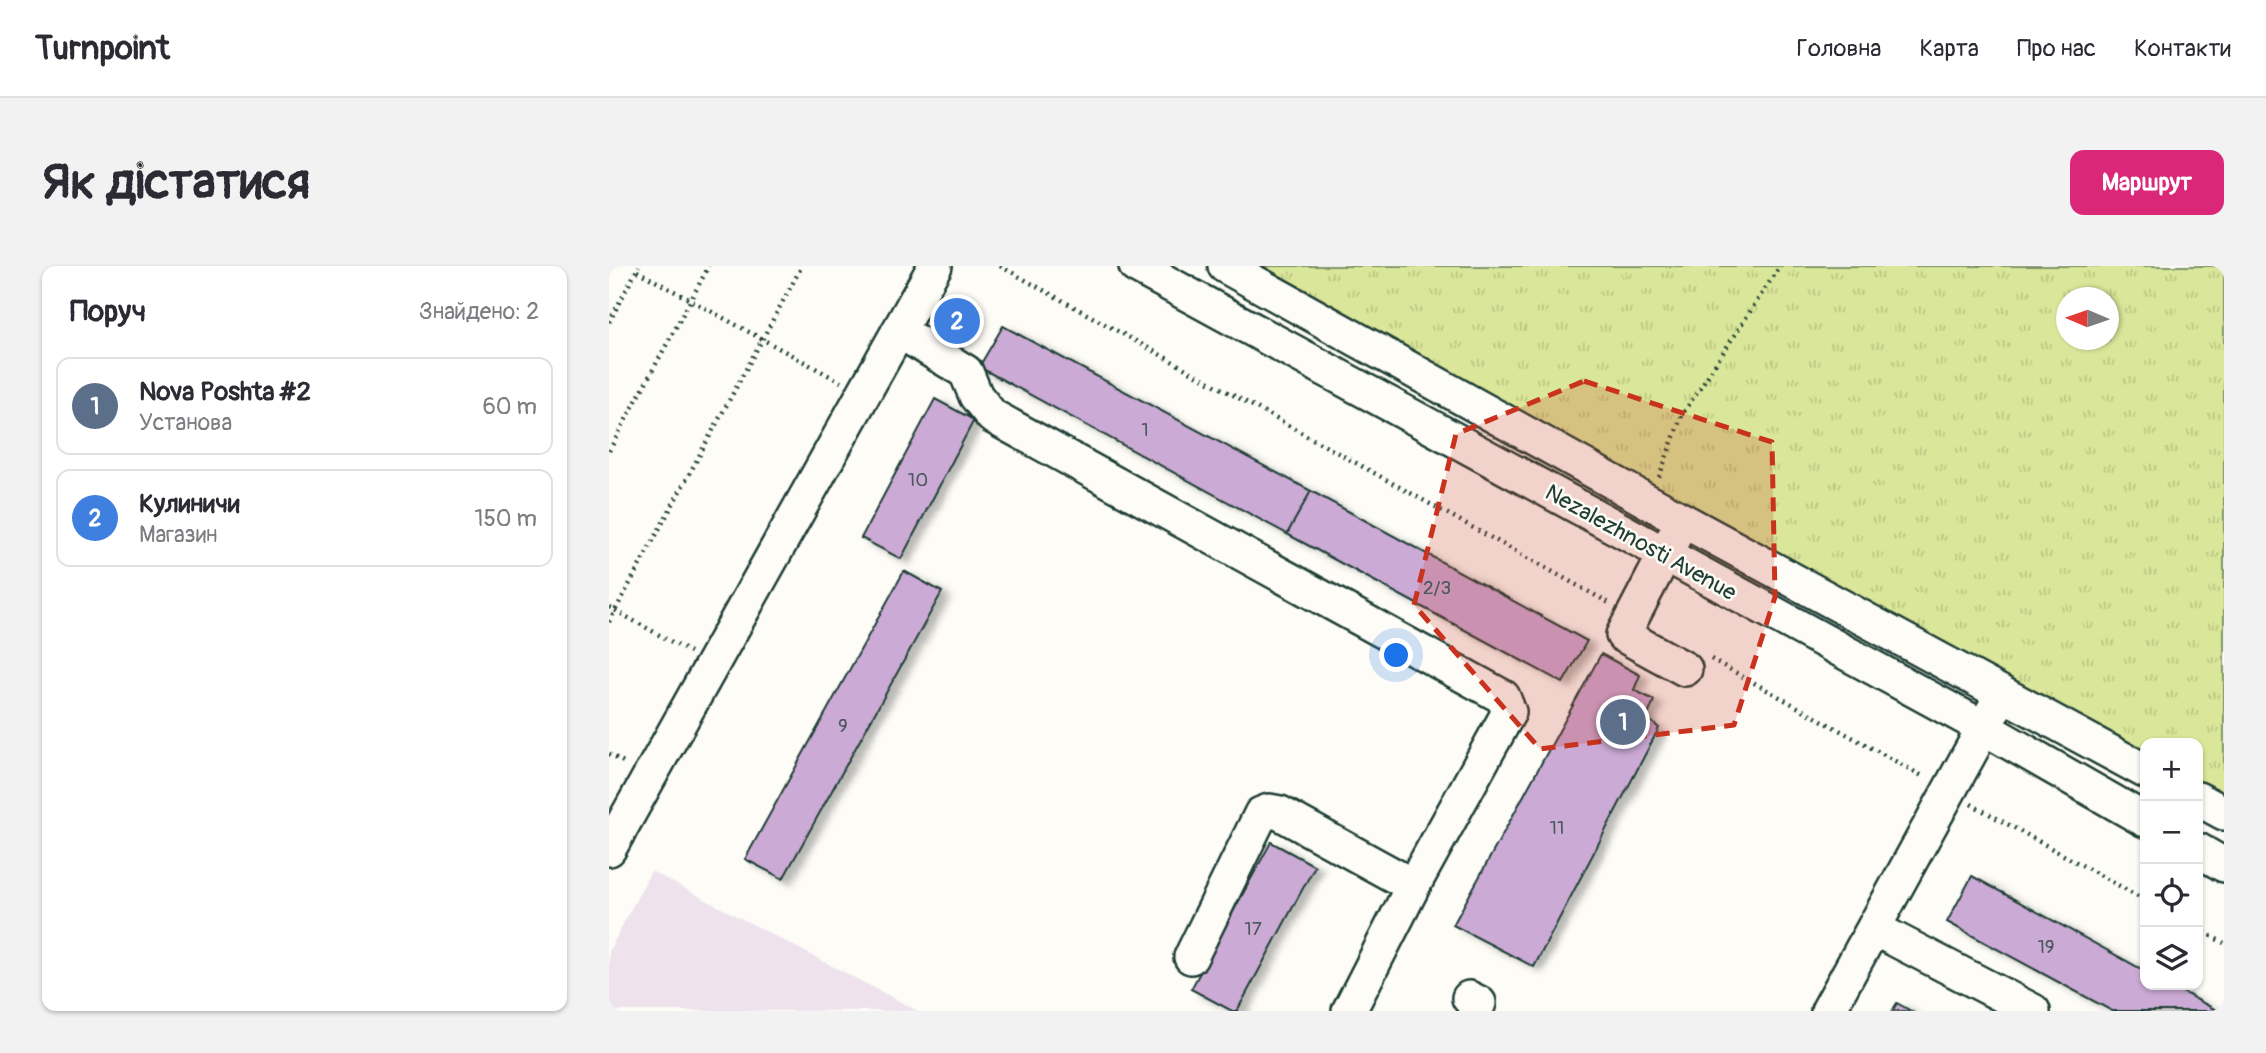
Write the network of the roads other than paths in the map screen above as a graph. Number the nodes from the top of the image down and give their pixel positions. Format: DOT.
graph roads {
  1 [pos="935,266"];
  2 [pos="1136,266"];
  3 [pos="1225,266"];
  4 [pos="899,331"];
  5 [pos="1682,520"];
  6 [pos="1664,555"];
  7 [pos="1696,663"];
  8 [pos="2001,694"];
  9 [pos="1986,729"];
  10 [pos="2140,768"];
  11 [pos="2202,801"];
  12 [pos="2224,813"];
  13 [pos="2140,817"];
  14 [pos="609,849"];
  15 [pos="2203,853"];
  16 [pos="2224,865"];
  17 [pos="1413,886"];
  18 [pos="1875,929"];
  19 [pos="1191,957"];
  20 [pos="2018,1007"];
  21 [pos="1349,1011"];
  22 [pos="1828,1011"];
  1 -- 4 [label="street"];
  2 -- 6 [label="street, Nezalezhnosti Avenue"];
  3 -- 5 [label="street, Nezalezhnosti Avenue"];
  4 -- 14 [label="street"];
  4 -- 17 [label="street"];
  5 -- 6 [label="street"];
  5 -- 8 [label="street, Nezalezhnosti Avenue"];
  6 -- 7 [label="street"];
  6 -- 9 [label="street, Nezalezhnosti Avenue"];
  8 -- 9 [label="street"];
  8 -- 10 [label="street, Nezalezhnosti Avenue"];
  9 -- 13 [label="street, Nezalezhnosti Avenue"];
  9 -- 18 [label="street"];
  11 -- 12 [label="street"];
  15 -- 16 [label="street"];
  17 -- 19 [label="street"];
  17 -- 21 [label="street"];
  18 -- 20 [label="street"];
  18 -- 22 [label="street"];
}
